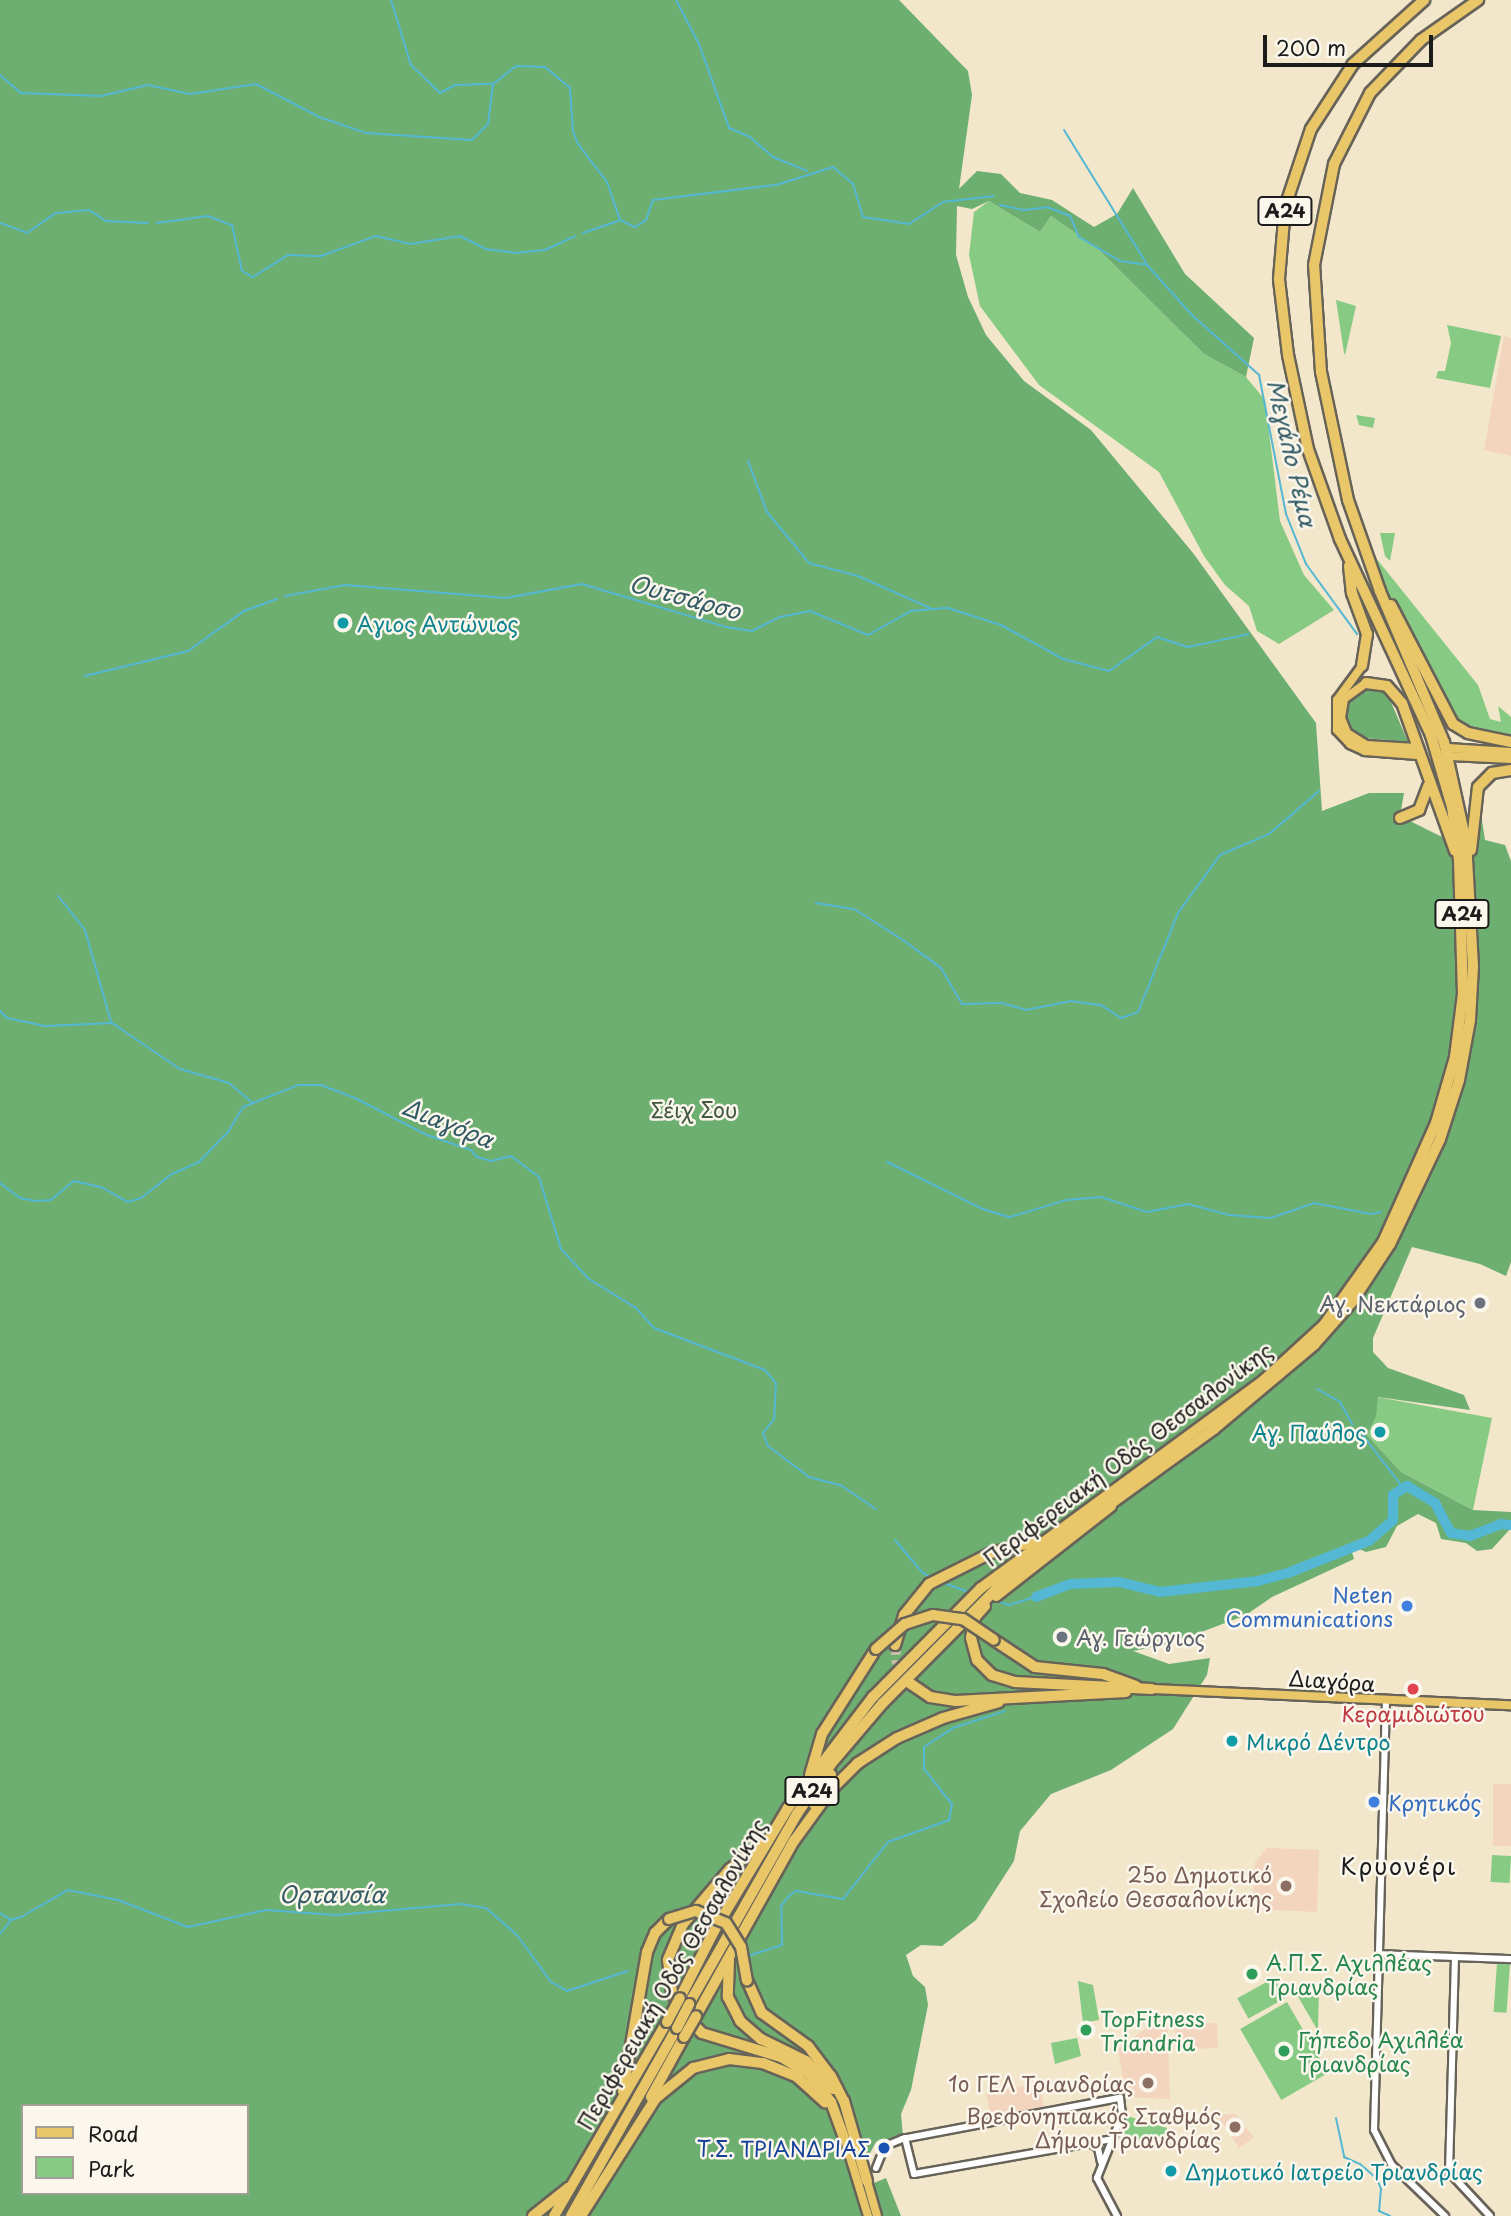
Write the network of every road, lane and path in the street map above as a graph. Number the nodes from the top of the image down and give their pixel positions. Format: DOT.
graph roads {
  1 [pos="1424,0"];
  2 [pos="1478,0"];
  3 [pos="1349,558"];
  4 [pos="1380,590"];
  5 [pos="1362,666"];
  6 [pos="1366,683"];
  7 [pos="1511,742"];
  8 [pos="1511,752"];
  9 [pos="1511,759"];
  10 [pos="1511,770"];
  11 [pos="1428,779"];
  12 [pos="1400,818"];
  13 [pos="1459,860"];
  14 [pos="1470,886"];
  15 [pos="1043,1539"];
  16 [pos="990,1592"];
  17 [pos="978,1608"];
  18 [pos="895,1645"];
  19 [pos="908,1682"];
  20 [pos="1136,1687"];
  21 [pos="1152,1689"];
  22 [pos="1386,1701"];
  23 [pos="999,1702"];
  24 [pos="1511,1705"];
  25 [pos="847,1749"];
  26 [pos="809,1777"];
  27 [pos="811,1814"];
  28 [pos="768,1840"];
  29 [pos="733,1950"];
  30 [pos="1378,1954"];
  31 [pos="1455,1957"];
  32 [pos="1511,1959"];
  33 [pos="621,2101"];
  34 [pos="642,2117"];
  35 [pos="851,2127"];
  36 [pos="844,2137"];
  37 [pos="905,2138"];
  38 [pos="1112,2139"];
  39 [pos="1088,2142"];
  40 [pos="1102,2164"];
  41 [pos="876,2168"];
  42 [pos="867,2181"];
  43 [pos="573,2183"];
  44 [pos="533,2216"];
  45 [pos="554,2216"];
  46 [pos="571,2216"];
  47 [pos="581,2216"];
  48 [pos="868,2216"];
  49 [pos="877,2216"];
  50 [pos="1116,2216"];
  51 [pos="1445,2216"];
  52 [pos="1490,2216"];
  1 -- 3 [label="highway, Περιφερειακή Οδός Θεσσαλονίκης / Α24"];
  2 -- 4 [label="highway, Περιφερειακή Οδός Θεσσαλονίκης / Α24"];
  3 -- 5 [label="highway"];
  3 -- 13 [label="highway, Περιφερειακή Οδός Θεσσαλονίκης / Α24"];
  4 -- 7 [label="highway"];
  4 -- 14 [label="highway, Περιφερειακή Οδός Θεσσαλονίκης / Α24"];
  5 -- 6 [label="main road"];
  6 -- 11 [label="highway"];
  8 -- 9 [label="main road"];
  10 -- 14 [label="highway"];
  11 -- 12 [label="highway"];
  11 -- 13 [label="highway"];
  13 -- 15 [label="highway, Περιφερειακή Οδός Θεσσαλονίκης / Α24"];
  14 -- 16 [label="highway, Περιφερειακή Οδός Θεσσαλονίκης / Α24"];
  15 -- 16 [label="highway, Περιφερειακή Οδός Θεσσαλονίκης / Α24"];
  15 -- 18 [label="highway"];
  16 -- 17 [label="highway, Περιφερειακή Οδός Θεσσαλονίκης / Α24"];
  16 -- 26 [label="highway, Περιφερειακή Οδός Θεσσαλονίκης / Α24"];
  17 -- 20 [label="highway"];
  17 -- 25 [label="highway, Περιφερειακή Οδός Θεσσαλονίκης / Α24"];
  19 -- 23 [label="highway"];
  20 -- 21 [label="highway"];
  20 -- 26 [label="highway, bridge"];
  21 -- 22 [label="main road, Διαγόρα"];
  21 -- 23 [label="highway"];
  22 -- 24 [label="main road, Διαγόρα"];
  22 -- 30 [label="street"];
  23 -- 27 [label="highway"];
  25 -- 27 [label="highway"];
  25 -- 46 [label="highway, Περιφερειακή Οδός Θεσσαλονίκης / Α24, bridge"];
  26 -- 28 [label="highway, Περιφερειακή Οδός Θεσσαλονίκης / Α24"];
  27 -- 29 [label="highway"];
  28 -- 33 [label="highway, Περιφερειακή Οδός Θεσσαλονίκης / Α24, bridge"];
  28 -- 36 [label="highway"];
  29 -- 34 [label="highway, bridge"];
  29 -- 35 [label="highway"];
  30 -- 31 [label="street"];
  30 -- 51 [label="street"];
  31 -- 32 [label="street"];
  31 -- 52 [label="street"];
  33 -- 35 [label="highway, bridge"];
  33 -- 43 [label="highway, Περιφερειακή Οδός Θεσσαλονίκης / Α24"];
  34 -- 36 [label="highway"];
  34 -- 47 [label="highway"];
  35 -- 42 [label="highway"];
  36 -- 48 [label="main road"];
  37 -- 38 [label="street"];
  37 -- 39 [label="street"];
  37 -- 41 [label="street"];
  38 -- 39 [label="street"];
  38 -- 40 [label="street"];
  39 -- 40 [label="street"];
  40 -- 50 [label="street"];
  42 -- 49 [label="main road"];
  43 -- 44 [label="highway"];
  43 -- 45 [label="highway, Περιφερειακή Οδός Θεσσαλονίκης / Α24"];
}
